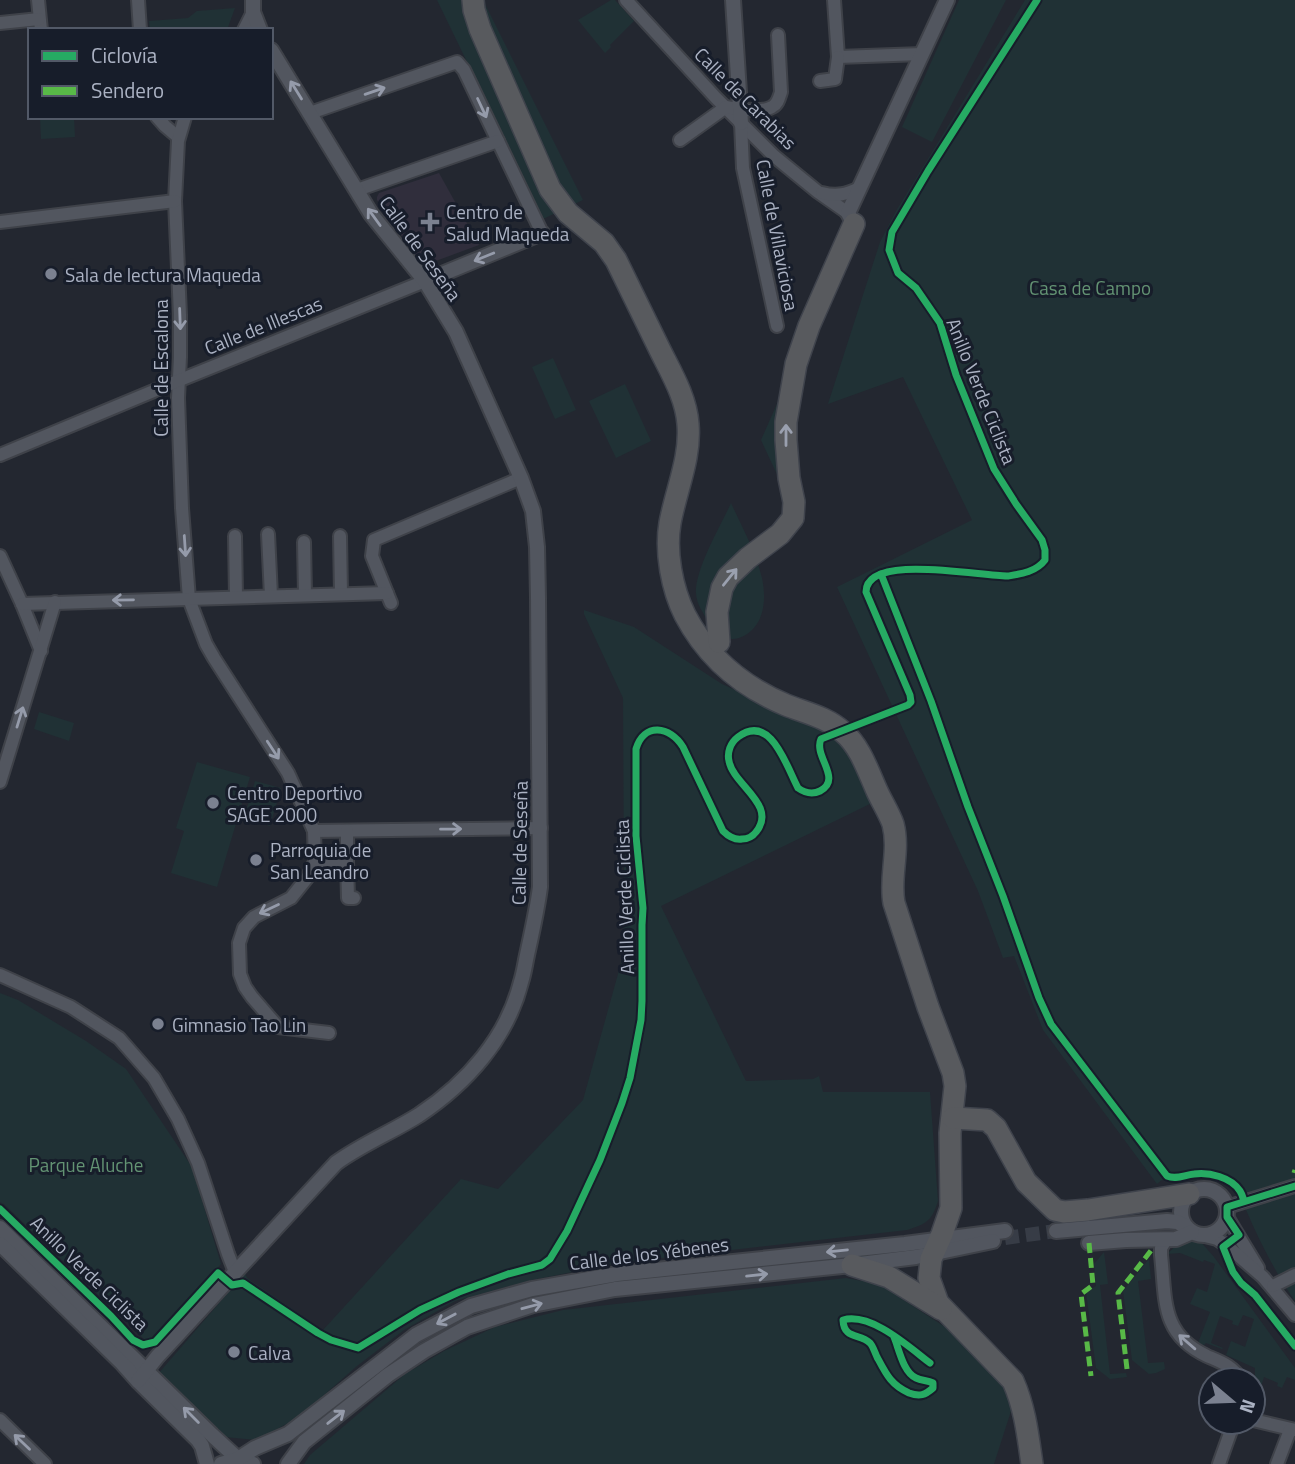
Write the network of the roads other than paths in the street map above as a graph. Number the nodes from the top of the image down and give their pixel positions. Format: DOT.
graph roads {
  1 [pos="38,0"];
  2 [pos="138,0"];
  3 [pos="473,0"];
  4 [pos="486,0"];
  5 [pos="626,0"];
  6 [pos="733,0"];
  7 [pos="834,0"];
  8 [pos="947,0"];
  9 [pos="253,6"];
  10 [pos="0,23"];
  11 [pos="40,25"];
  12 [pos="140,28"];
  13 [pos="245,28"];
  14 [pos="259,28"];
  15 [pos="778,35"];
  16 [pos="273,53"];
  17 [pos="922,54"];
  18 [pos="838,57"];
  19 [pos="820,81"];
  20 [pos="310,113"];
  21 [pos="736,114"];
  22 [pos="159,119"];
  23 [pos="184,119"];
  24 [pos="178,137"];
  25 [pos="680,140"];
  26 [pos="498,141"];
  27 [pos="863,183"];
  28 [pos="357,190"];
  29 [pos="818,192"];
  30 [pos="174,201"];
  31 [pos="851,218"];
  32 [pos="0,222"];
  33 [pos="542,233"];
  34 [pos="425,281"];
  35 [pos="777,326"];
  36 [pos="180,380"];
  37 [pos="0,454"];
  38 [pos="521,478"];
  39 [pos="268,534"];
  40 [pos="235,536"];
  41 [pos="340,536"];
  42 [pos="304,542"];
  43 [pos="0,556"];
  44 [pos="341,594"];
  45 [pos="305,595"];
  46 [pos="271,596"];
  47 [pos="236,597"];
  48 [pos="189,599"];
  49 [pos="55,602"];
  50 [pos="22,604"];
  51 [pos="719,642"];
  52 [pos="41,651"];
  53 [pos="0,782"];
  54 [pos="541,828"];
  55 [pos="314,831"];
  56 [pos="347,831"];
  57 [pos="347,861"];
  58 [pos="315,862"];
  59 [pos="354,898"];
  60 [pos="0,975"];
  61 [pos="330,1033"];
  62 [pos="959,1119"];
  63 [pos="1295,1186"];
  64 [pos="1185,1200"];
  65 [pos="1227,1212"];
  66 [pos="0,1228"];
  67 [pos="1194,1231"];
  68 [pos="1005,1235"];
  69 [pos="1166,1240"];
  70 [pos="1089,1243"];
  71 [pos="0,1244"];
  72 [pos="942,1245"];
  73 [pos="852,1265"];
  74 [pos="235,1272"];
  75 [pos="1295,1275"];
  76 [pos="1268,1282"];
  77 [pos="945,1311"];
  78 [pos="1295,1315"];
  79 [pos="1229,1366"];
  80 [pos="142,1376"];
  81 [pos="0,1420"];
  82 [pos="1267,1424"];
  83 [pos="1293,1430"];
  84 [pos="1229,1436"];
  85 [pos="238,1459"];
  86 [pos="45,1464"];
  87 [pos="207,1464"];
  88 [pos="221,1464"];
  89 [pos="253,1464"];
  90 [pos="288,1464"];
  91 [pos="1032,1464"];
  92 [pos="1043,1464"];
  93 [pos="1219,1464"];
  94 [pos="1277,1464"];
  1 -- 11 [label="street"];
  2 -- 12 [label="street"];
  3 -- 62 [label="highway"];
  4 -- 51 [label="highway"];
  5 -- 21 [label="street, Calle de Carabias"];
  6 -- 21 [label="street, Calle de Villaviciosa"];
  7 -- 18 [label="street"];
  8 -- 17 [label="street"];
  9 -- 13 [label="street"];
  9 -- 14 [label="street"];
  10 -- 11 [label="street"];
  15 -- 21 [label="street"];
  20 -- 16 [label="street, Calle de Seseña, one-way"];
  17 -- 18 [label="street"];
  17 -- 27 [label="street"];
  18 -- 19 [label="street"];
  20 -- 26 [label="street, one-way"];
  20 -- 28 [label="street, Calle de Seseña"];
  21 -- 25 [label="street"];
  21 -- 29 [label="street, Calle de Carabias"];
  21 -- 35 [label="street, Calle de Villaviciosa"];
  22 -- 24 [label="street"];
  23 -- 24 [label="street, Calle de Escalona"];
  24 -- 30 [label="street, Calle de Escalona"];
  26 -- 28 [label="street"];
  26 -- 33 [label="street"];
  27 -- 29 [label="street"];
  27 -- 31 [label="street"];
  34 -- 28 [label="street, Calle de Seseña, one-way"];
  29 -- 31 [label="street, Calle de Carabias"];
  30 -- 32 [label="street"];
  30 -- 36 [label="street, Calle de Escalona, one-way"];
  51 -- 31 [label="highway, one-way"];
  33 -- 34 [label="street, Calle de Illescas, one-way"];
  34 -- 36 [label="street, Calle de Illescas"];
  34 -- 38 [label="street, Calle de Seseña"];
  36 -- 37 [label="street, Calle de Illescas"];
  36 -- 48 [label="street, Calle de Escalona, one-way"];
  38 -- 44 [label="street"];
  38 -- 54 [label="street, Calle de Seseña"];
  39 -- 46 [label="street"];
  40 -- 47 [label="street"];
  41 -- 44 [label="street"];
  42 -- 45 [label="street"];
  43 -- 50 [label="street"];
  44 -- 45 [label="street"];
  45 -- 46 [label="street"];
  46 -- 47 [label="street"];
  47 -- 48 [label="street"];
  48 -- 49 [label="street, one-way"];
  48 -- 55 [label="street, Calle de Escalona, one-way"];
  49 -- 50 [label="street"];
  49 -- 52 [label="street"];
  50 -- 52 [label="street"];
  51 -- 62 [label="highway"];
  53 -- 52 [label="street, one-way"];
  56 -- 54 [label="street, one-way"];
  54 -- 74 [label="street, Calle de Seseña"];
  55 -- 56 [label="street"];
  55 -- 58 [label="street, Calle de Escalona"];
  56 -- 57 [label="street"];
  57 -- 58 [label="street"];
  57 -- 59 [label="street"];
  58 -- 61 [label="street, one-way"];
  60 -- 74 [label="street"];
  62 -- 64 [label="highway"];
  62 -- 72 [label="highway"];
  63 -- 65 [label="street"];
  64 -- 65 [label="street"];
  64 -- 67 [label="street"];
  64 -- 67 [label="street"];
  65 -- 67 [label="street"];
  65 -- 76 [label="street"];
  66 -- 80 [label="street"];
  67 -- 69 [label="street"];
  67 -- 76 [label="street"];
  68 -- 72 [label="street, Calle de los Yébenes"];
  69 -- 70 [label="street"];
  79 -- 69 [label="street, one-way"];
  71 -- 80 [label="street"];
  72 -- 73 [label="street, Calle de los Yébenes"];
  72 -- 77 [label="highway"];
  72 -- 85 [label="street, Calle de los Yébenes, one-way"];
  72 -- 92 [label="highway"];
  73 -- 77 [label="highway"];
  90 -- 73 [label="street, Calle de los Yébenes, one-way"];
  74 -- 80 [label="street, Calle de Seseña"];
  75 -- 76 [label="street"];
  76 -- 78 [label="street"];
  77 -- 91 [label="highway"];
  85 -- 80 [label="street, one-way"];
  80 -- 87 [label="street"];
  86 -- 81 [label="street, one-way"];
  82 -- 83 [label="street"];
  83 -- 94 [label="street"];
  84 -- 93 [label="street"];
  85 -- 88 [label="street, Calle de los Yébenes"];
  85 -- 89 [label="street"];
}
